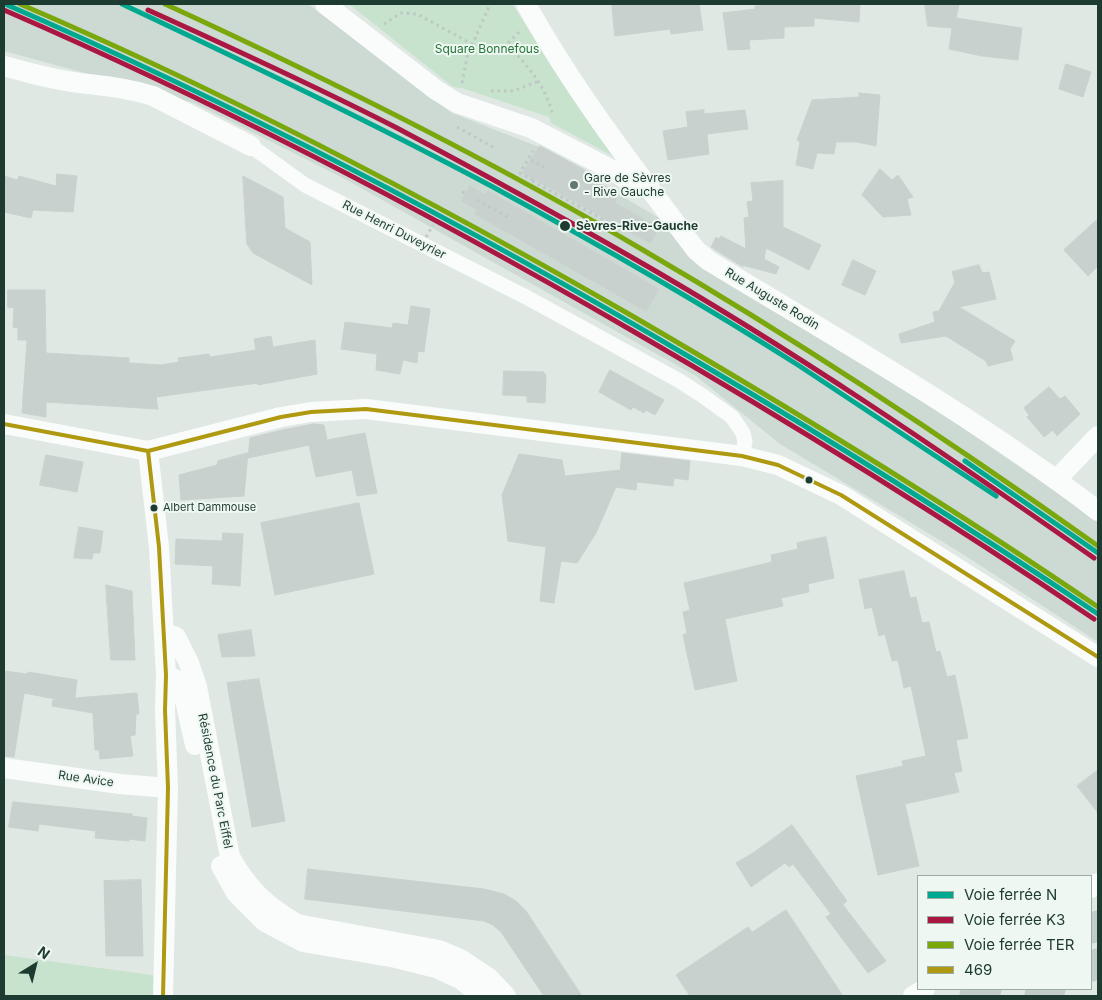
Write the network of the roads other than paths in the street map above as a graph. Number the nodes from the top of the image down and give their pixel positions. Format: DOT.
graph roads {
  1 [pos="325,4"];
  2 [pos="526,4"];
  3 [pos="4,66"];
  4 [pos="251,146"];
  5 [pos="649,188"];
  6 [pos="4,424"];
  7 [pos="1098,436"];
  8 [pos="148,451"];
  9 [pos="742,456"];
  10 [pos="1057,479"];
  11 [pos="1098,511"];
  12 [pos="165,633"];
  13 [pos="1098,657"];
  14 [pos="166,674"];
  15 [pos="4,768"];
  16 [pos="168,788"];
  17 [pos="985,990"];
  18 [pos="163,996"];
  19 [pos="480,996"];
  20 [pos="506,996"];
  21 [pos="974,996"];
  1 -- 5 [label="street"];
  2 -- 5 [label="street, Rue Auguste Rodin"];
  3 -- 4 [label="street, Rue Henri Duveyrier"];
  4 -- 9 [label="street, Rue Henri Duveyrier"];
  5 -- 10 [label="street, Rue Auguste Rodin"];
  6 -- 8 [label="street"];
  7 -- 10 [label="street"];
  8 -- 9 [label="street"];
  8 -- 12 [label="street"];
  9 -- 13 [label="street"];
  10 -- 11 [label="street, Rue Auguste Rodin"];
  12 -- 14 [label="street"];
  12 -- 20 [label="street, Résidence du Parc Eiffel"];
  14 -- 16 [label="street"];
  14 -- 19 [label="street, Résidence du Parc Eiffel"];
  15 -- 16 [label="street, Rue Avice"];
  16 -- 18 [label="street"];
  17 -- 21 [label="highway"];
}
